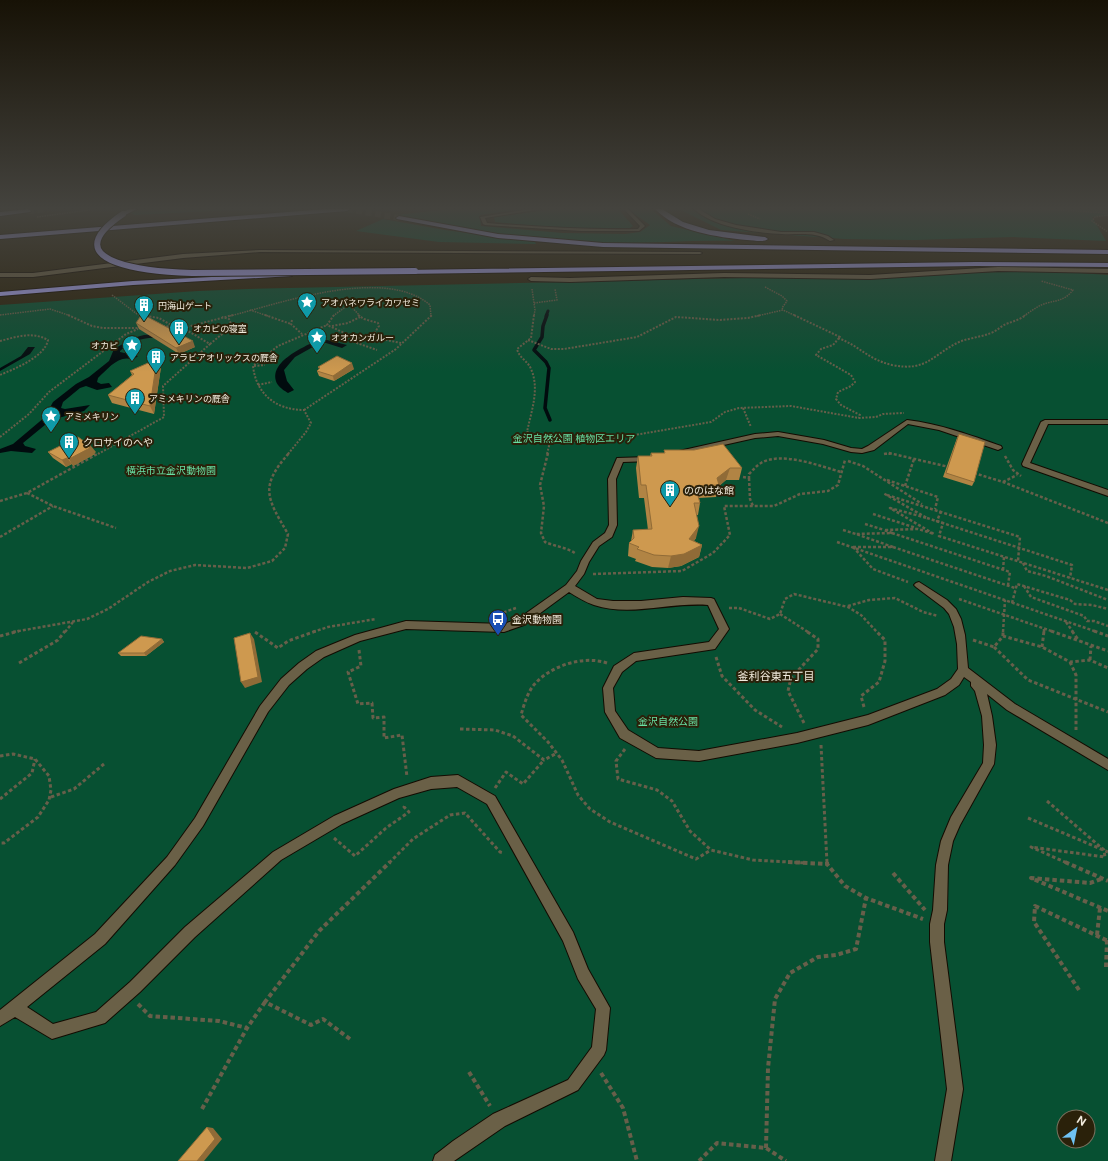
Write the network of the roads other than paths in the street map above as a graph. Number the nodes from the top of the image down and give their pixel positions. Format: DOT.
graph roads {
  1 [pos="119,263"];
  2 [pos="127,263"];
  3 [pos="1108,265"];
  4 [pos="854,270"];
  5 [pos="1108,271"];
  6 [pos="414,272"];
  7 [pos="0,275"];
  8 [pos="858,277"];
  9 [pos="531,279"];
  10 [pos="0,294"];
  11 [pos="1108,422"];
  12 [pos="998,448"];
  13 [pos="674,454"];
  14 [pos="659,457"];
  15 [pos="1108,493"];
  16 [pos="919,585"];
  17 [pos="569,587"];
  18 [pos="963,670"];
  19 [pos="1108,765"];
  20 [pos="15,1008"];
  21 [pos="0,1019"];
  22 [pos="442,1161"];
  23 [pos="943,1161"];
  1 -- 6 [label="highway, bridge"];
  2 -- 7 [label="lane"];
  3 -- 6 [label="highway"];
  4 -- 8 [label="lane"];
  5 -- 8 [label="lane"];
  6 -- 10 [label="highway, bridge"];
  8 -- 9 [label="lane"];
  11 -- 15 [label="lane"];
  12 -- 13 [label="lane"];
  14 -- 17 [label="lane"];
  16 -- 18 [label="lane"];
  17 -- 18 [label="lane"];
  17 -- 20 [label="lane"];
  18 -- 19 [label="lane"];
  18 -- 23 [label="lane"];
  20 -- 21 [label="lane"];
  20 -- 22 [label="lane"];
}
